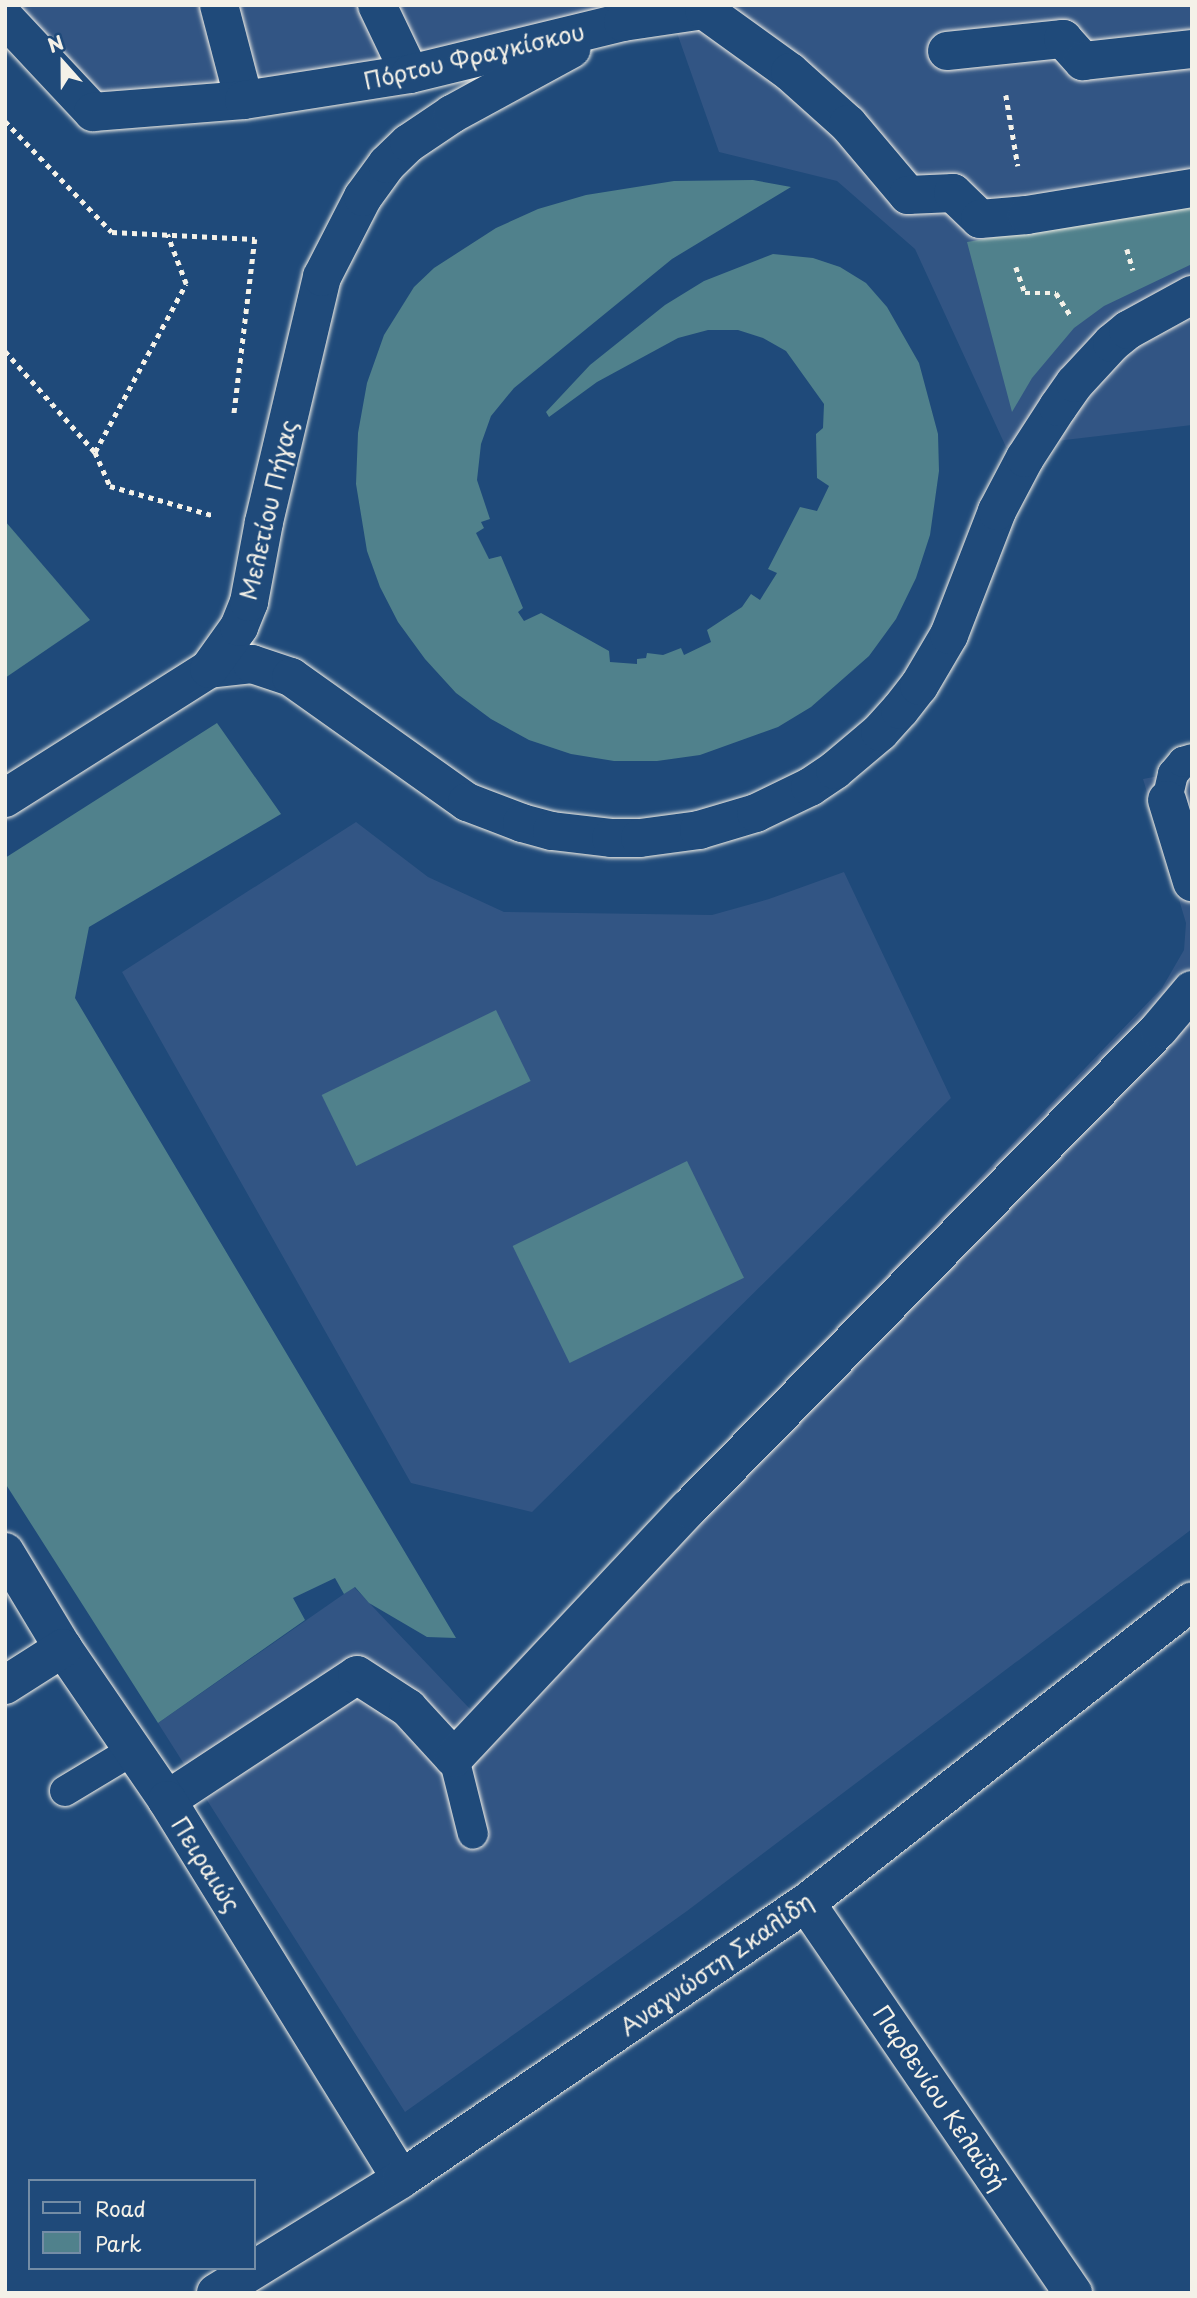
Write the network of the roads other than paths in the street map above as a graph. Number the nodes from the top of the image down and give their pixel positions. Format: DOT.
graph roads {
  1 [pos="219,5"];
  2 [pos="376,5"];
  3 [pos="703,8"];
  4 [pos="5,18"];
  5 [pos="623,22"];
  6 [pos="1192,49"];
  7 [pos="947,51"];
  8 [pos="410,74"];
  9 [pos="244,100"];
  10 [pos="1192,188"];
  11 [pos="1192,295"];
  12 [pos="209,669"];
  13 [pos="1192,759"];
  14 [pos="5,798"];
  15 [pos="1167,800"];
  16 [pos="1192,882"];
  17 [pos="1192,990"];
  18 [pos="5,1552"];
  19 [pos="1192,1601"];
  20 [pos="63,1648"];
  21 [pos="5,1685"];
  22 [pos="135,1749"];
  23 [pos="454,1758"];
  24 [pos="65,1791"];
  25 [pos="167,1800"];
  26 [pos="473,1834"];
  27 [pos="806,1903"];
  28 [pos="401,2179"];
  29 [pos="256,2268"];
  30 [pos="253,2270"];
  31 [pos="216,2293"];
  32 [pos="1073,2293"];
  1 -- 9 [label="street"];
  2 -- 8 [label="street"];
  3 -- 5 [label="street, Πόρτου Φραγκίσκου"];
  3 -- 10 [label="street, Πόρτου Φραγκίσκου"];
  4 -- 9 [label="street, Πόρτου Φραγκίσκου"];
  5 -- 8 [label="street, Πόρτου Φραγκίσκου"];
  5 -- 12 [label="street, Μελετίου Πήγας"];
  6 -- 7 [label="street"];
  8 -- 9 [label="street, Πόρτου Φραγκίσκου"];
  11 -- 12 [label="street"];
  12 -- 14 [label="street, Μελετίου Πήγας"];
  13 -- 15 [label="lane"];
  15 -- 16 [label="street"];
  17 -- 23 [label="street"];
  18 -- 20 [label="street, Πειραιώς"];
  19 -- 27 [label="street, Αναγνώστη Σκαλίδη"];
  20 -- 21 [label="street"];
  20 -- 22 [label="street, Πειραιώς"];
  22 -- 24 [label="lane"];
  22 -- 25 [label="street, Πειραιώς"];
  23 -- 25 [label="street"];
  23 -- 26 [label="lane"];
  25 -- 28 [label="street, Πειραιώς"];
  27 -- 28 [label="street, Αναγνώστη Σκαλίδη"];
  27 -- 32 [label="street, Παρθενίου Κελαϊδή"];
  28 -- 29 [label="street, Αναγνώστη Σκαλίδη"];
  30 -- 31 [label="street, Αναγνώστη Σκαλίδη"];
}
